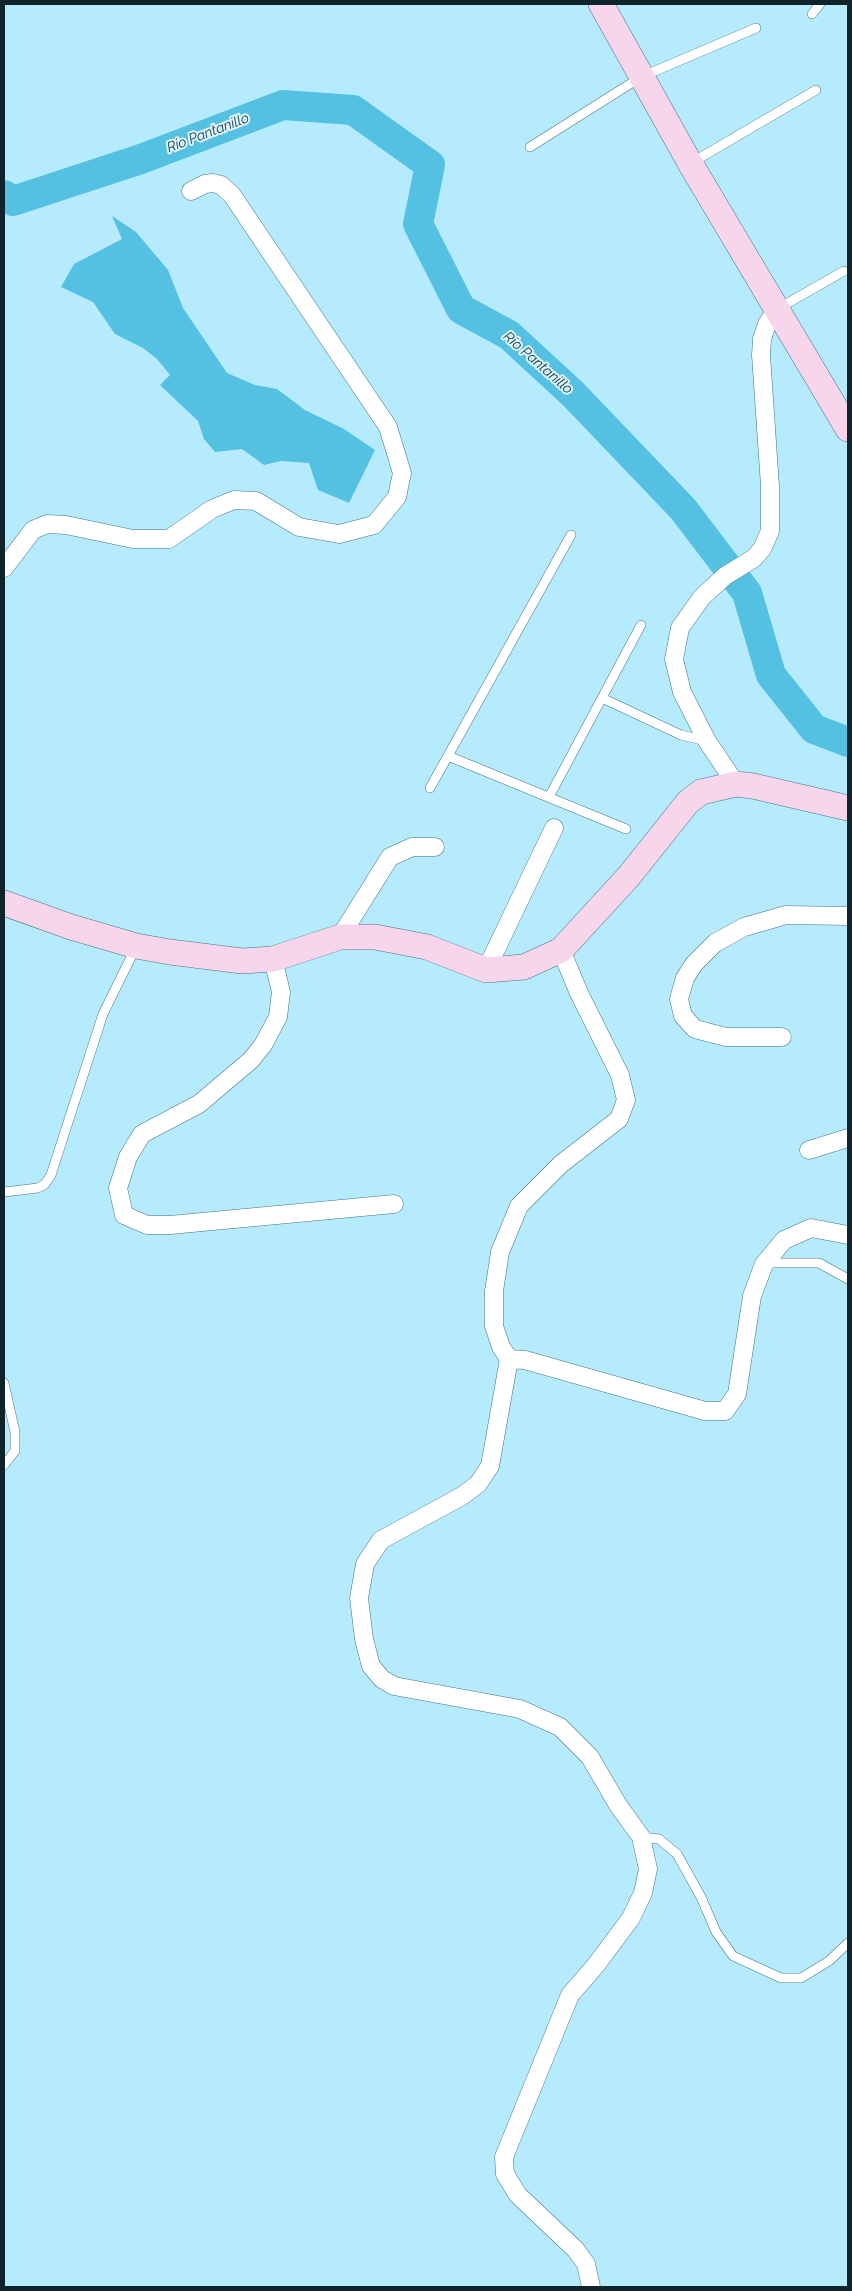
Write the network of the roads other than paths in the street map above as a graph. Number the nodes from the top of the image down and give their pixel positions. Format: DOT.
graph roads {
  1 [pos="600,4"];
  2 [pos="820,4"];
  3 [pos="812,14"];
  4 [pos="756,28"];
  5 [pos="641,77"];
  6 [pos="816,90"];
  7 [pos="530,147"];
  8 [pos="690,163"];
  9 [pos="191,191"];
  10 [pos="844,271"];
  11 [pos="777,309"];
  12 [pos="823,386"];
  13 [pos="848,402"];
  14 [pos="848,429"];
  15 [pos="571,535"];
  16 [pos="4,568"];
  17 [pos="641,625"];
  18 [pos="602,698"];
  19 [pos="707,741"];
  20 [pos="448,756"];
  21 [pos="736,784"];
  22 [pos="430,788"];
  23 [pos="548,797"];
  24 [pos="848,808"];
  25 [pos="554,828"];
  26 [pos="626,828"];
  27 [pos="435,847"];
  28 [pos="4,903"];
  29 [pos="848,916"];
  30 [pos="340,937"];
  31 [pos="136,946"];
  32 [pos="561,950"];
  33 [pos="273,960"];
  34 [pos="486,970"];
  35 [pos="782,1037"];
  36 [pos="848,1138"];
  37 [pos="809,1150"];
  38 [pos="4,1192"];
  39 [pos="394,1204"];
  40 [pos="848,1235"];
  41 [pos="764,1264"];
  42 [pos="848,1279"];
  43 [pos="509,1359"];
  44 [pos="4,1383"];
  45 [pos="4,1466"];
  46 [pos="641,1837"];
  47 [pos="848,1943"];
  48 [pos="591,2287"];
  1 -- 5 [label="street"];
  2 -- 3 [label="lane"];
  4 -- 5 [label="lane"];
  5 -- 7 [label="lane"];
  5 -- 8 [label="street"];
  6 -- 8 [label="lane"];
  8 -- 11 [label="street"];
  9 -- 16 [label="street"];
  10 -- 11 [label="lane"];
  11 -- 12 [label="street"];
  11 -- 19 [label="street"];
  12 -- 13 [label="street"];
  12 -- 14 [label="street"];
  15 -- 20 [label="lane"];
  17 -- 18 [label="lane"];
  18 -- 19 [label="lane"];
  18 -- 23 [label="lane"];
  19 -- 21 [label="street"];
  20 -- 22 [label="lane"];
  20 -- 23 [label="lane"];
  21 -- 24 [label="street"];
  21 -- 32 [label="street"];
  23 -- 26 [label="lane"];
  25 -- 34 [label="street"];
  27 -- 30 [label="street"];
  28 -- 31 [label="street"];
  29 -- 35 [label="street"];
  30 -- 33 [label="street"];
  30 -- 34 [label="street"];
  31 -- 33 [label="street"];
  31 -- 38 [label="lane"];
  32 -- 34 [label="street"];
  32 -- 43 [label="street"];
  33 -- 39 [label="street"];
  36 -- 37 [label="street"];
  40 -- 41 [label="street"];
  41 -- 42 [label="lane"];
  41 -- 43 [label="street"];
  43 -- 46 [label="street"];
  44 -- 45 [label="lane"];
  46 -- 47 [label="lane"];
  46 -- 48 [label="street"];
}
